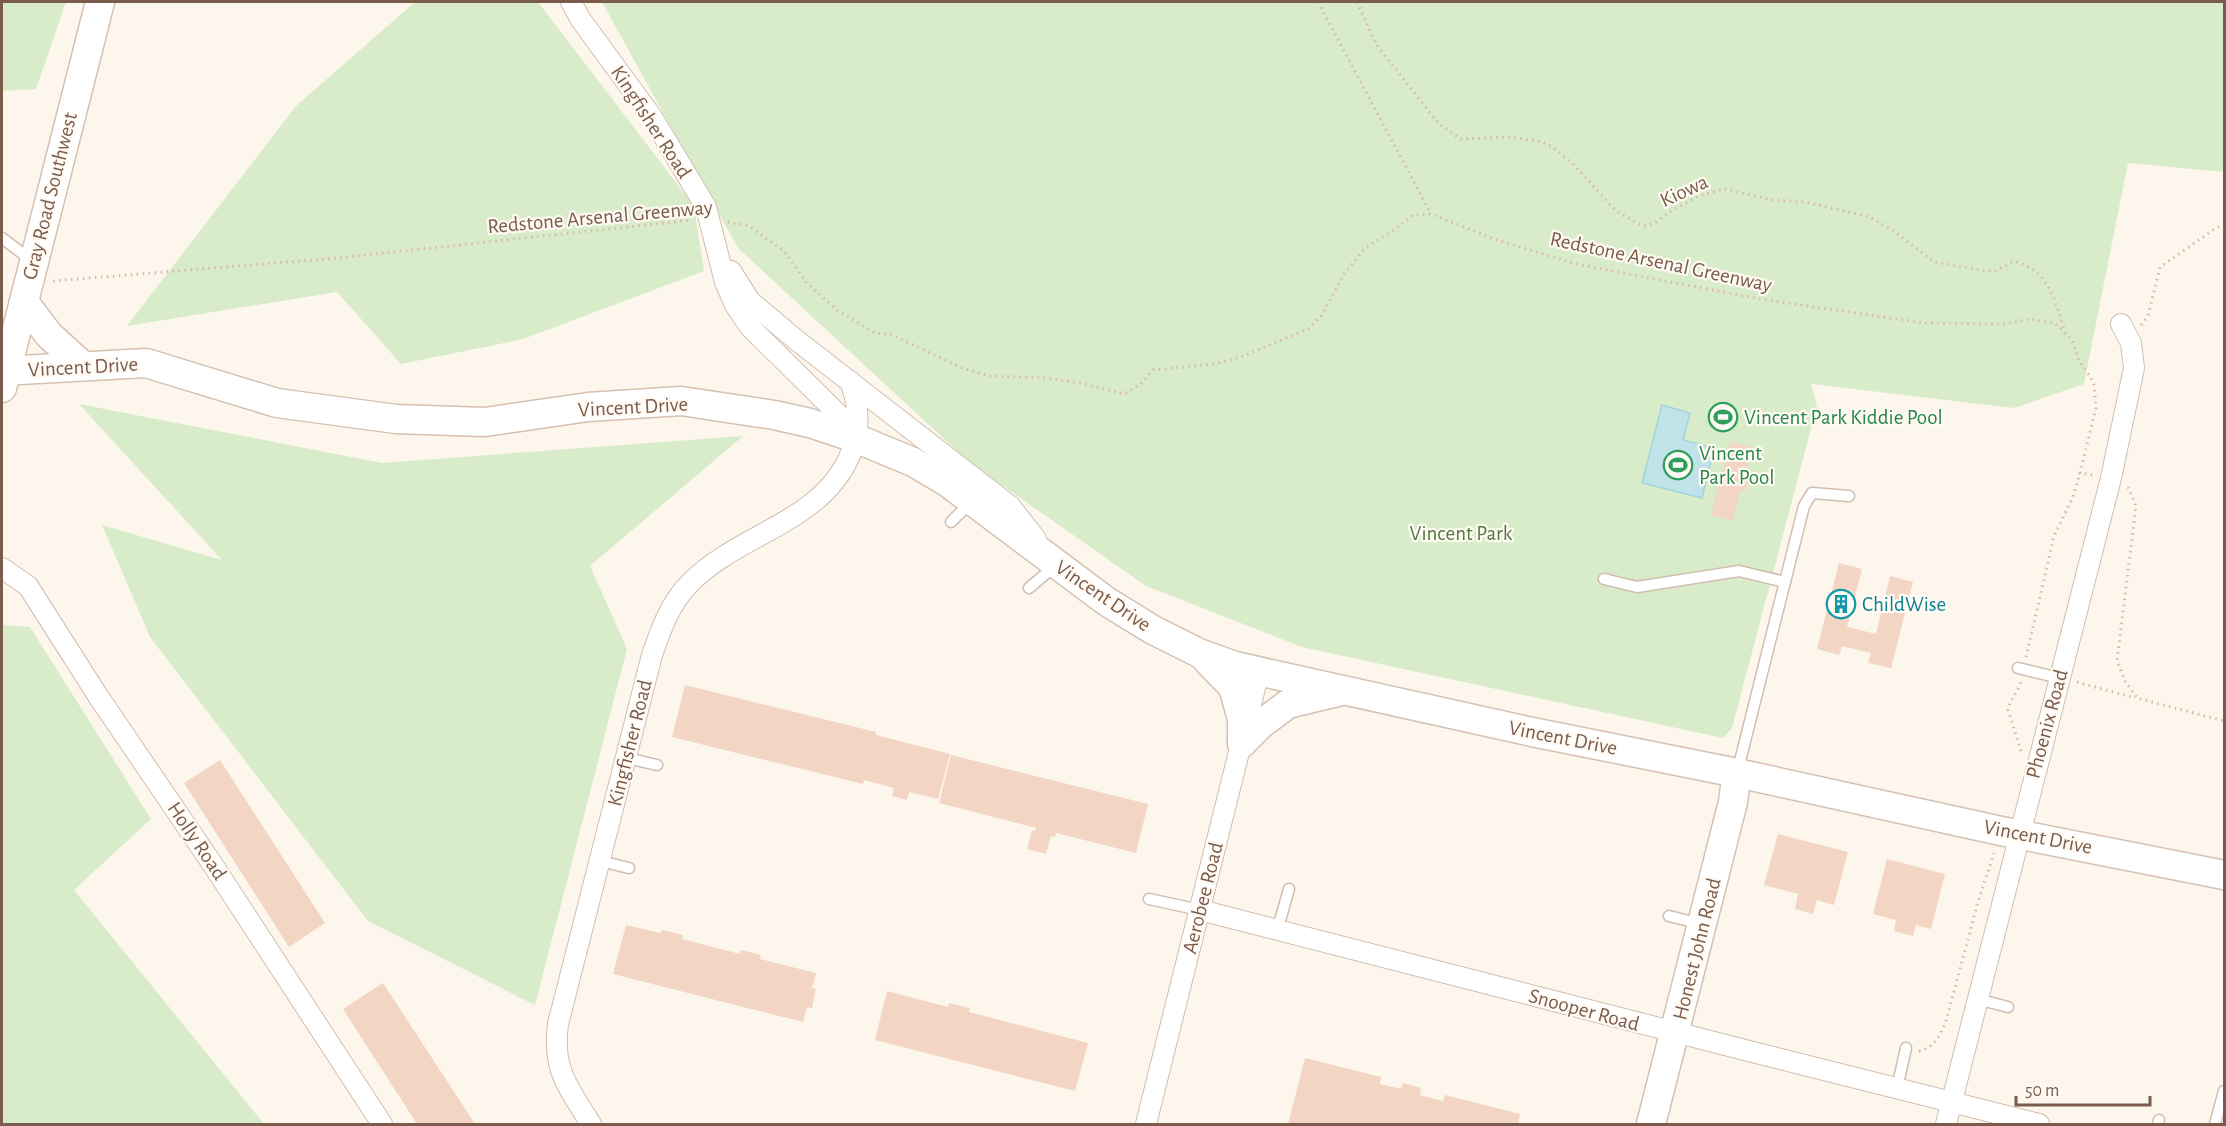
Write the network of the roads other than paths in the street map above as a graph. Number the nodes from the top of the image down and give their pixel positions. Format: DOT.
graph roads {
  1 [pos="100,2"];
  2 [pos="571,2"];
  3 [pos="2,238"];
  4 [pos="716,249"];
  5 [pos="28,282"];
  6 [pos="2125,332"];
  7 [pos="83,366"];
  8 [pos="3,377"];
  9 [pos="850,381"];
  10 [pos="855,438"];
  11 [pos="1849,496"];
  12 [pos="972,501"];
  13 [pos="951,522"];
  14 [pos="1056,565"];
  15 [pos="2,568"];
  16 [pos="1604,579"];
  17 [pos="1785,582"];
  18 [pos="1029,588"];
  19 [pos="1199,653"];
  20 [pos="2021,668"];
  21 [pos="1259,672"];
  22 [pos="2059,678"];
  23 [pos="1342,691"];
  24 [pos="1242,744"];
  25 [pos="627,758"];
  26 [pos="657,765"];
  27 [pos="1737,773"];
  28 [pos="2010,832"];
  29 [pos="600,861"];
  30 [pos="630,868"];
  31 [pos="2224,875"];
  32 [pos="1289,889"];
  33 [pos="1149,899"];
  34 [pos="1200,910"];
  35 [pos="1670,916"];
  36 [pos="1703,924"];
  37 [pos="1277,931"];
  38 [pos="1977,999"];
  39 [pos="2008,1007"];
  40 [pos="1676,1034"];
  41 [pos="1906,1048"];
  42 [pos="1896,1088"];
  43 [pos="2224,1091"];
  44 [pos="1952,1102"];
  45 [pos="2223,1103"];
  46 [pos="382,1125"];
  47 [pos="591,1125"];
  48 [pos="1146,1125"];
  49 [pos="1652,1125"];
  50 [pos="1946,1125"];
  51 [pos="2039,1125"];
  52 [pos="2215,1125"];
  1 -- 5 [label="street, Gray Road Southwest"];
  2 -- 4 [label="street, Kingfisher Road"];
  3 -- 5 [label="lane"];
  4 -- 9 [label="street, Kingfisher Road"];
  4 -- 10 [label="street, Kingfisher Road"];
  5 -- 7 [label="street"];
  5 -- 8 [label="street, Gray Road Southwest"];
  6 -- 22 [label="street, Phoenix Road"];
  7 -- 8 [label="street, Vincent Drive"];
  7 -- 10 [label="street, Vincent Drive"];
  9 -- 10 [label="street, Kingfisher Road"];
  9 -- 14 [label="street, Kingfisher Road"];
  10 -- 12 [label="street, Vincent Drive"];
  10 -- 25 [label="street, Kingfisher Road"];
  11 -- 17 [label="lane"];
  12 -- 13 [label="lane"];
  12 -- 14 [label="street, Vincent Drive"];
  14 -- 18 [label="lane"];
  14 -- 19 [label="street, Vincent Drive"];
  15 -- 46 [label="street, Holly Road"];
  16 -- 17 [label="lane"];
  17 -- 27 [label="lane"];
  19 -- 21 [label="street, Vincent Drive"];
  19 -- 24 [label="street"];
  20 -- 22 [label="lane"];
  21 -- 23 [label="street, Vincent Drive"];
  21 -- 24 [label="street, Aerobee Road"];
  22 -- 28 [label="street, Phoenix Road"];
  23 -- 24 [label="street"];
  23 -- 27 [label="street, Vincent Drive"];
  24 -- 34 [label="street, Aerobee Road"];
  25 -- 26 [label="lane"];
  25 -- 29 [label="street, Kingfisher Road"];
  27 -- 28 [label="street, Vincent Drive"];
  27 -- 36 [label="street, Honest John Road"];
  28 -- 31 [label="street, Vincent Drive"];
  28 -- 38 [label="street, Phoenix Road"];
  29 -- 30 [label="lane"];
  29 -- 47 [label="street, Kingfisher Road"];
  32 -- 37 [label="lane"];
  33 -- 34 [label="lane"];
  34 -- 37 [label="street, Snooper Road"];
  34 -- 48 [label="street, Aerobee Road"];
  35 -- 36 [label="lane"];
  36 -- 40 [label="street, Honest John Road"];
  37 -- 40 [label="street, Snooper Road"];
  38 -- 39 [label="lane"];
  38 -- 44 [label="street, Phoenix Road"];
  40 -- 42 [label="street, Snooper Road"];
  40 -- 49 [label="street, Honest John Road"];
  41 -- 42 [label="lane"];
  42 -- 44 [label="street, Snooper Road"];
  43 -- 45 [label="lane"];
  44 -- 50 [label="street, Phoenix Road"];
  44 -- 51 [label="street, Snooper Road"];
  45 -- 52 [label="lane"];
}
